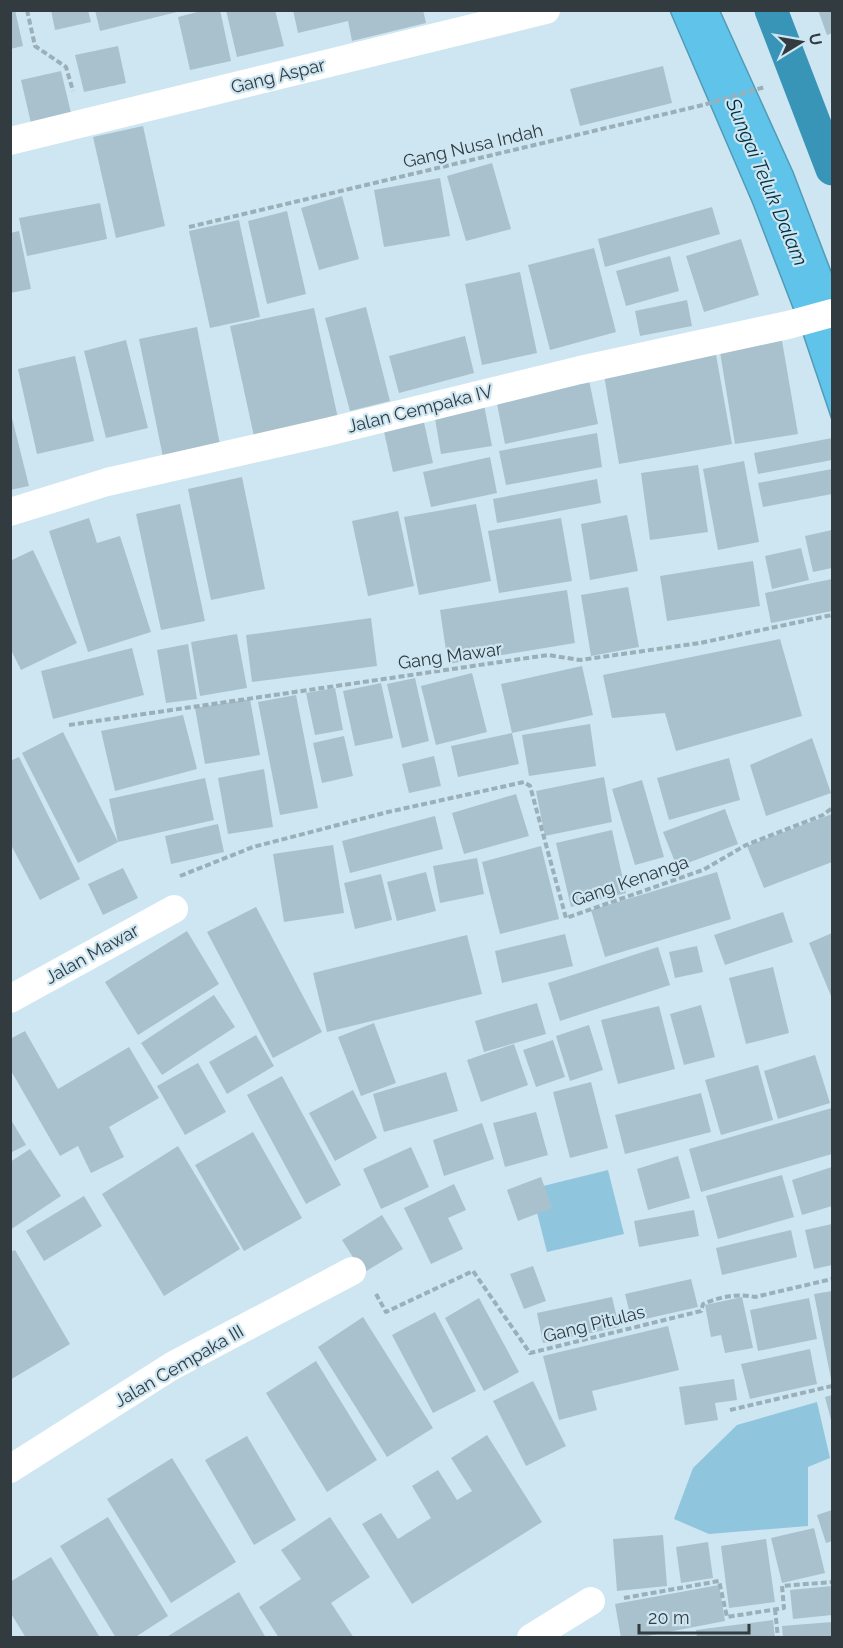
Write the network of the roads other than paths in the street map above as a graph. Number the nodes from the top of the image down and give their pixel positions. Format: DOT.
graph roads {
  1 [pos="546,10"];
  2 [pos="771,10"];
  3 [pos="10,141"];
  4 [pos="832,169"];
  5 [pos="832,313"];
  6 [pos="10,512"];
  7 [pos="174,909"];
  8 [pos="10,999"];
  9 [pos="352,1271"];
  10 [pos="10,1469"];
  11 [pos="591,1601"];
  12 [pos="531,1638"];
  1 -- 3 [label="street, Gang Aspar"];
  2 -- 4 [label="highway"];
  5 -- 6 [label="street, Jalan Cempaka IV"];
  7 -- 8 [label="street, Jalan Mawar"];
  9 -- 10 [label="street, Jalan Cempaka III"];
  11 -- 12 [label="street"];
}
